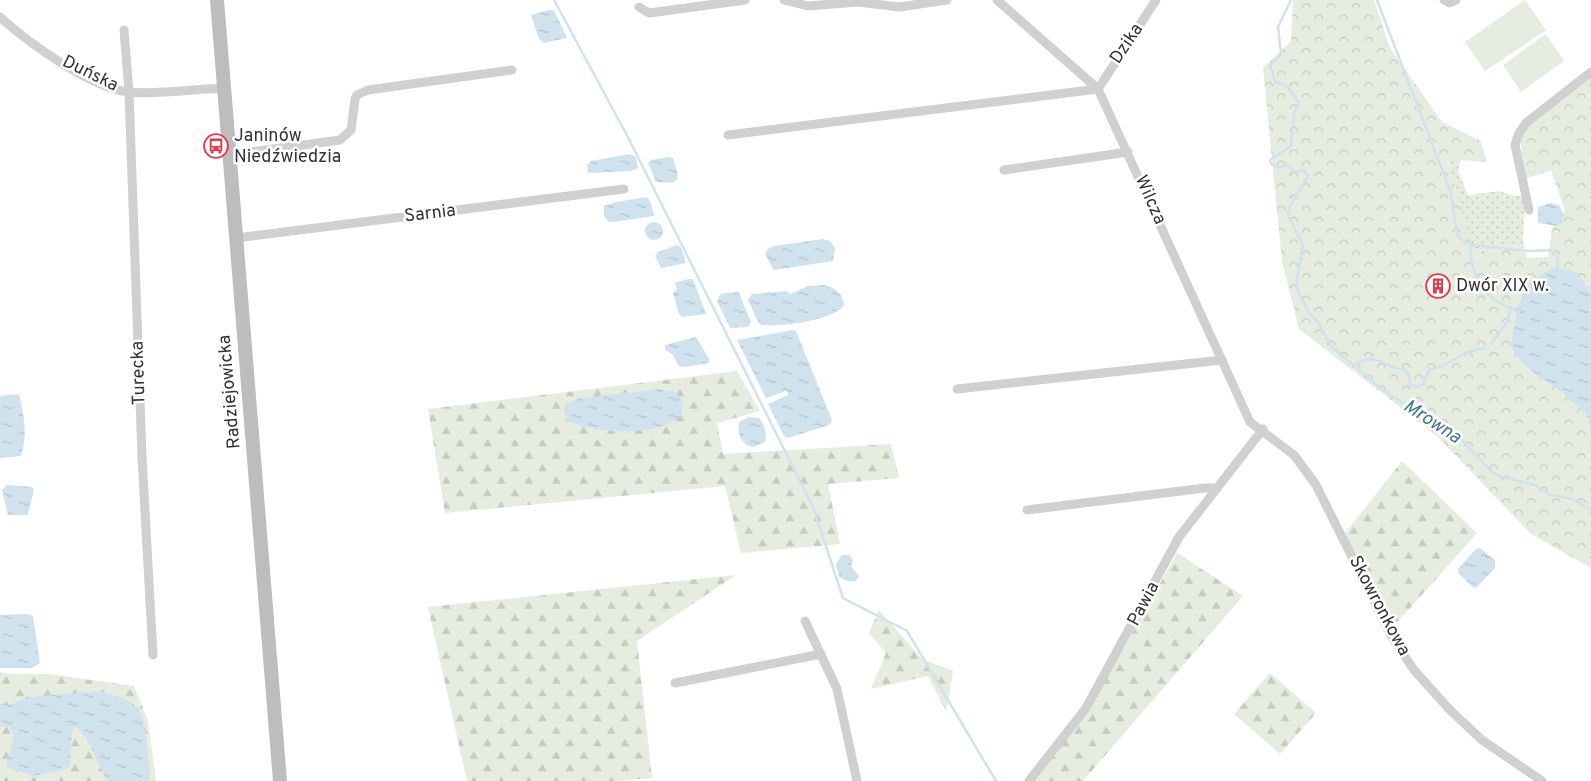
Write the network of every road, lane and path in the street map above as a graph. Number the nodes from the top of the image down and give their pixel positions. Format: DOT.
graph roads {
  1 [pos="217,0"];
  2 [pos="745,0"];
  3 [pos="784,0"];
  4 [pos="947,0"];
  5 [pos="997,0"];
  6 [pos="1156,0"];
  7 [pos="1444,0"];
  8 [pos="1456,0"];
  9 [pos="639,7"];
  10 [pos="0,17"];
  11 [pos="124,30"];
  12 [pos="512,70"];
  13 [pos="1591,72"];
  14 [pos="224,88"];
  15 [pos="1098,88"];
  16 [pos="129,92"];
  17 [pos="728,135"];
  18 [pos="1128,152"];
  19 [pos="229,155"];
  20 [pos="1004,170"];
  21 [pos="624,189"];
  22 [pos="1529,210"];
  23 [pos="236,238"];
  24 [pos="1222,360"];
  25 [pos="957,389"];
  26 [pos="1263,429"];
  27 [pos="1217,488"];
  28 [pos="1026,510"];
  29 [pos="805,621"];
  30 [pos="821,654"];
  31 [pos="153,655"];
  32 [pos="675,683"];
  33 [pos="280,781"];
  34 [pos="857,781"];
  35 [pos="1029,781"];
  36 [pos="1542,781"];
  1 -- 14 [label="main road, Radziejowicka"];
  2 -- 9 [label="street"];
  3 -- 4 [label="street"];
  5 -- 15 [label="street, Wilcza"];
  6 -- 15 [label="street, Dzika"];
  7 -- 8 [label="street"];
  10 -- 16 [label="street, Duńska"];
  11 -- 16 [label="street, Turecka"];
  12 -- 19 [label="street"];
  13 -- 22 [label="street"];
  14 -- 16 [label="street, Duńska"];
  14 -- 19 [label="main road, Radziejowicka"];
  15 -- 17 [label="street"];
  15 -- 18 [label="street, Wilcza"];
  16 -- 31 [label="street, Turecka"];
  18 -- 20 [label="street"];
  18 -- 24 [label="street, Wilcza"];
  19 -- 23 [label="main road, Radziejowicka"];
  21 -- 23 [label="street, Sarnia"];
  23 -- 33 [label="main road, Radziejowicka"];
  24 -- 25 [label="street"];
  24 -- 26 [label="street, Wilcza"];
  26 -- 27 [label="street, Pawia"];
  26 -- 36 [label="street, Skowronkowa"];
  27 -- 28 [label="street"];
  27 -- 35 [label="street, Pawia"];
  29 -- 30 [label="street"];
  30 -- 32 [label="street"];
  30 -- 34 [label="street"];
}
